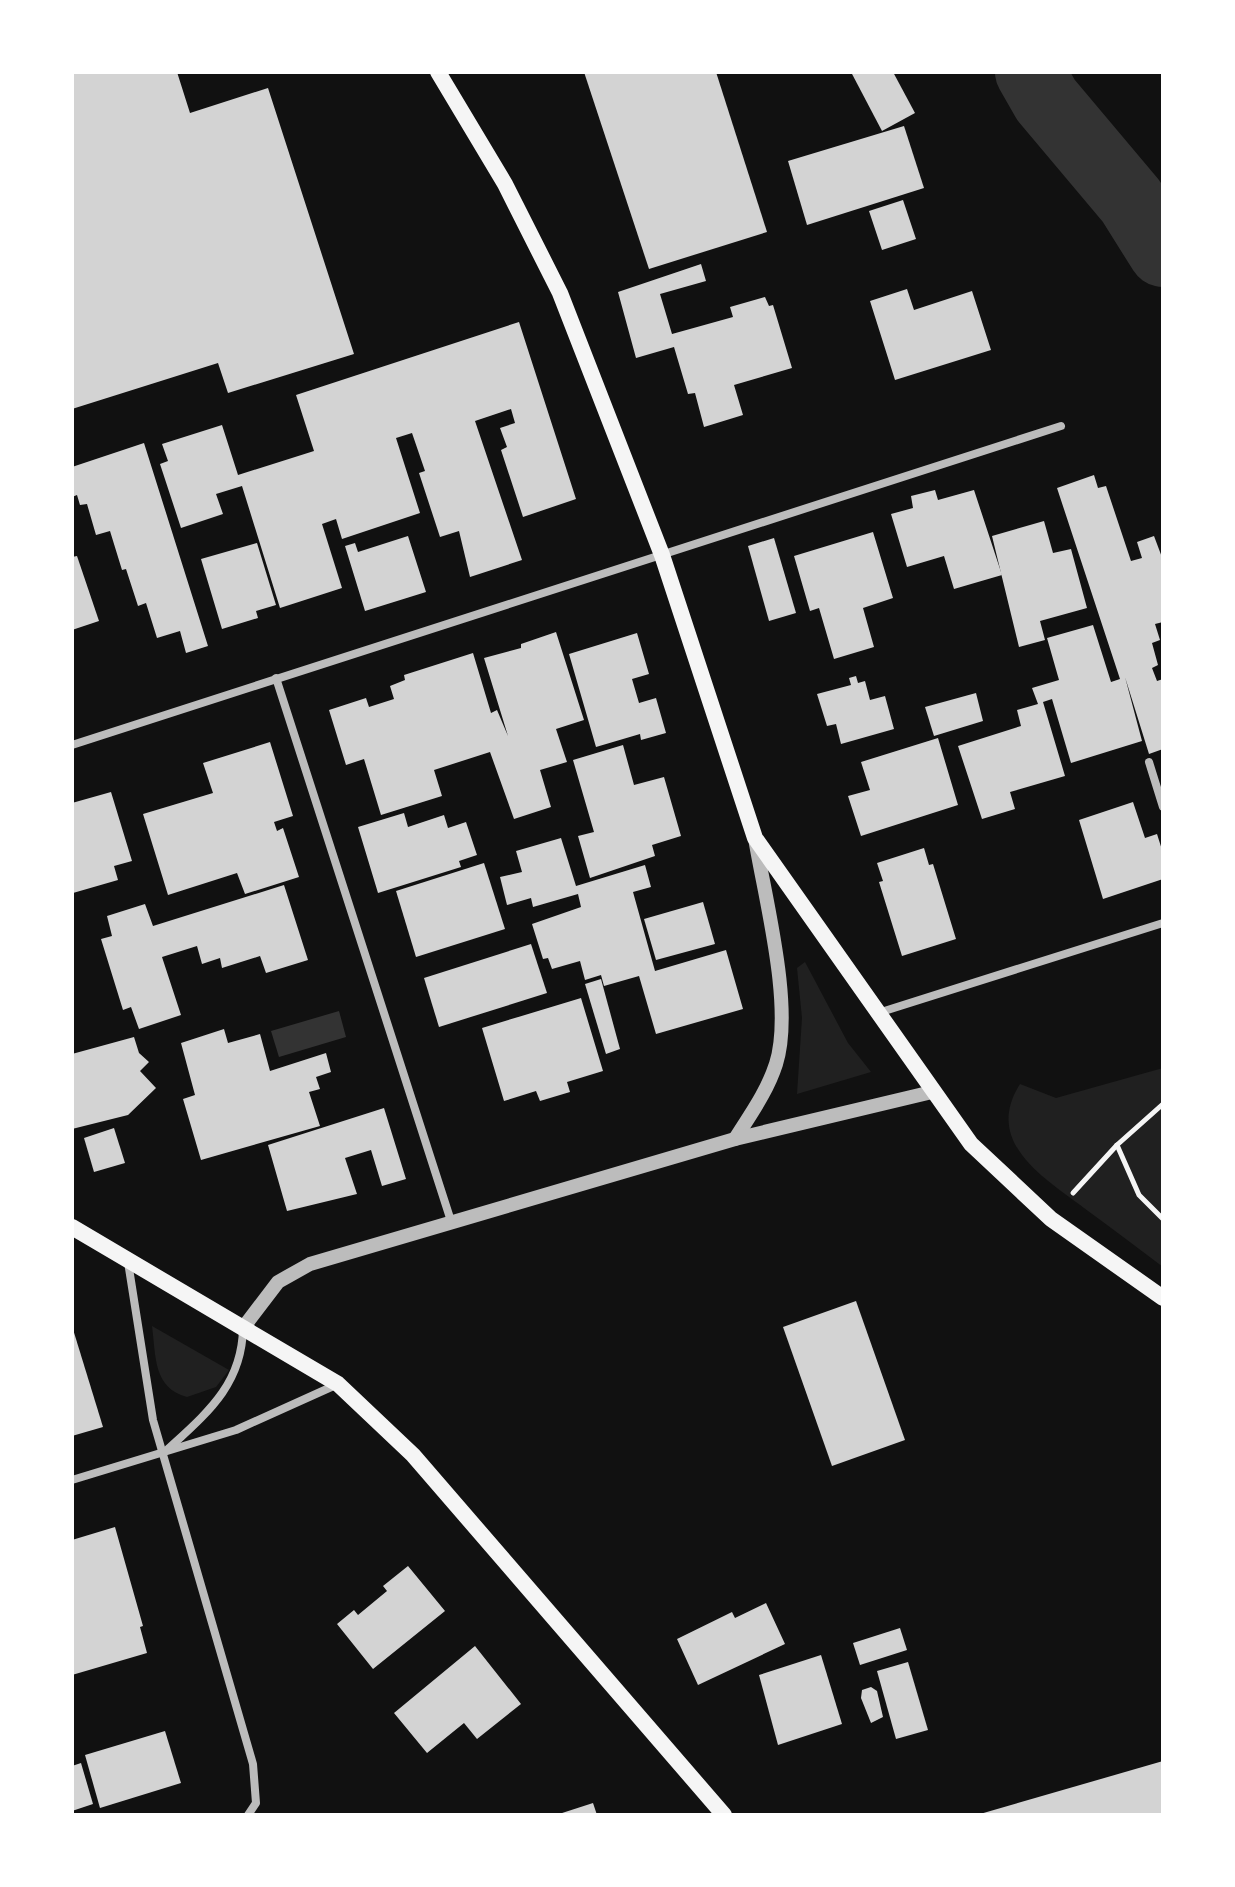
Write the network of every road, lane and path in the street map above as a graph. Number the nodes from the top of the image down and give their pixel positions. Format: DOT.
graph roads {
  1 [pos="438,72"];
  2 [pos="1061,426"];
  3 [pos="662,555"];
  4 [pos="276,678"];
  5 [pos="72,745"];
  6 [pos="1149,762"];
  7 [pos="1163,807"];
  8 [pos="755,838"];
  9 [pos="1163,923"];
  10 [pos="876,1014"];
  11 [pos="932,1092"];
  12 [pos="1163,1104"];
  13 [pos="735,1139"];
  14 [pos="1117,1145"];
  15 [pos="1073,1193"];
  16 [pos="1163,1219"];
  17 [pos="451,1221"];
  18 [pos="72,1227"];
  19 [pos="127,1260"];
  20 [pos="1163,1298"];
  21 [pos="243,1328"];
  22 [pos="338,1384"];
  23 [pos="163,1453"];
  24 [pos="72,1480"];
  25 [pos="248,1815"];
  26 [pos="724,1815"];
  1 -- 3 [label="main road"];
  2 -- 3 [label="street"];
  3 -- 4 [label="street"];
  3 -- 8 [label="main road"];
  4 -- 5 [label="street"];
  4 -- 17 [label="street"];
  6 -- 7 [label="street"];
  8 -- 10 [label="main road"];
  8 -- 13 [label="street"];
  9 -- 10 [label="street"];
  10 -- 11 [label="main road"];
  11 -- 13 [label="street"];
  11 -- 20 [label="main road"];
  12 -- 14 [label="path"];
  13 -- 17 [label="street"];
  14 -- 15 [label="path"];
  14 -- 16 [label="path"];
  17 -- 21 [label="street"];
  18 -- 19 [label="main road"];
  19 -- 21 [label="main road"];
  19 -- 23 [label="street"];
  21 -- 22 [label="main road"];
  21 -- 23 [label="street"];
  22 -- 23 [label="street"];
  22 -- 26 [label="main road"];
  23 -- 24 [label="street"];
  23 -- 25 [label="street"];
}
